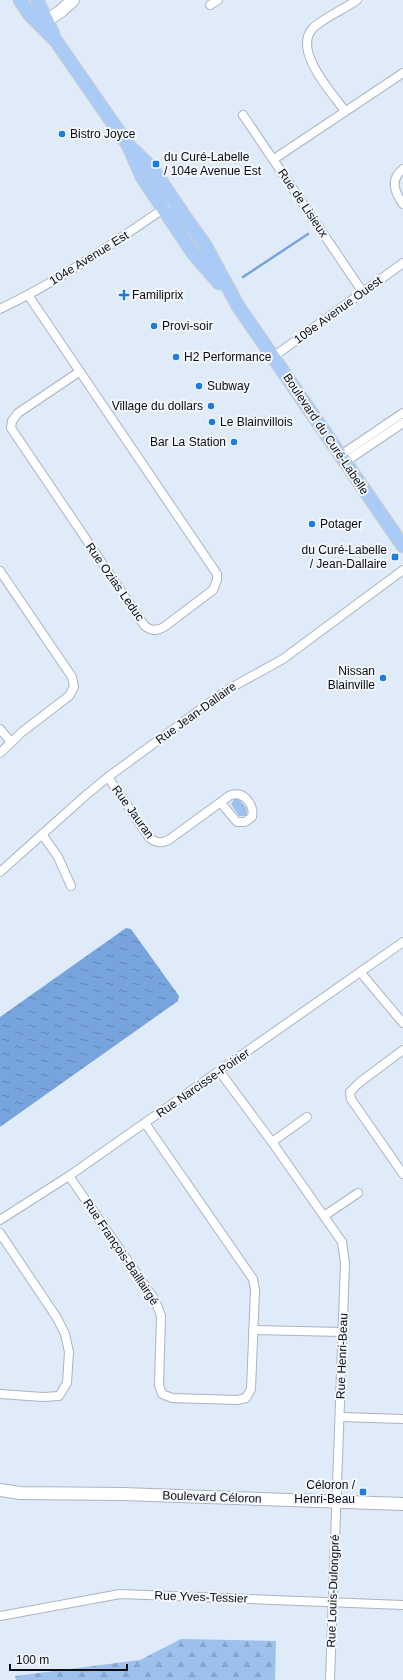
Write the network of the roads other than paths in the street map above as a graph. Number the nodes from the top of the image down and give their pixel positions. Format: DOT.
graph roads {
  1 [pos="20,0"];
  2 [pos="218,0"];
  3 [pos="358,0"];
  4 [pos="71,1"];
  5 [pos="39,4"];
  6 [pos="210,5"];
  7 [pos="44,22"];
  8 [pos="403,73"];
  9 [pos="345,111"];
  10 [pos="243,115"];
  11 [pos="128,145"];
  12 [pos="274,159"];
  13 [pos="403,169"];
  14 [pos="175,202"];
  15 [pos="403,204"];
  16 [pos="163,209"];
  17 [pos="403,263"];
  18 [pos="362,291"];
  19 [pos="28,296"];
  20 [pos="235,301"];
  21 [pos="0,309"];
  22 [pos="273,357"];
  23 [pos="78,372"];
  24 [pos="403,413"];
  25 [pos="403,423"];
  26 [pos="343,459"];
  27 [pos="403,546"];
  28 [pos="403,570"];
  29 [pos="0,571"];
  30 [pos="0,729"];
  31 [pos="11,742"];
  32 [pos="0,753"];
  33 [pos="108,777"];
  34 [pos="220,803"];
  35 [pos="42,834"];
  36 [pos="0,872"];
  37 [pos="71,886"];
  38 [pos="403,942"];
  39 [pos="361,973"];
  40 [pos="403,1023"];
  41 [pos="403,1050"];
  42 [pos="220,1072"];
  43 [pos="307,1117"];
  44 [pos="145,1123"];
  45 [pos="272,1142"];
  46 [pos="403,1174"];
  47 [pos="69,1176"];
  48 [pos="358,1193"];
  49 [pos="324,1216"];
  50 [pos="0,1220"];
  51 [pos="0,1233"];
  52 [pos="253,1330"];
  53 [pos="342,1332"];
  54 [pos="0,1394"];
  55 [pos="340,1417"];
  56 [pos="403,1419"];
  57 [pos="0,1490"];
  58 [pos="20,1493"];
  59 [pos="0,1499"];
  60 [pos="337,1502"];
  61 [pos="403,1504"];
  62 [pos="332,1602"];
  63 [pos="403,1605"];
  64 [pos="0,1616"];
  65 [pos="330,1680"];
  1 -- 7 [label="main road, Boulevard du Curé-Labelle"];
  2 -- 6 [label="street"];
  3 -- 9 [label="street"];
  4 -- 5 [label="street"];
  4 -- 7 [label="street"];
  5 -- 7 [label="main road, Boulevard du Curé-Labelle"];
  7 -- 11 [label="main road, Boulevard du Curé-Labelle"];
  8 -- 9 [label="street"];
  9 -- 12 [label="street"];
  10 -- 12 [label="street, Rue de Lisieux"];
  11 -- 14 [label="main road, Boulevard du Curé-Labelle"];
  11 -- 16 [label="main road, Boulevard du Curé-Labelle"];
  12 -- 18 [label="street, Rue de Lisieux"];
  13 -- 15 [label="street"];
  14 -- 16 [label="street, 104e Avenue Est"];
  14 -- 20 [label="main road, Boulevard du Curé-Labelle"];
  16 -- 19 [label="street, 104e Avenue Est"];
  16 -- 20 [label="main road, Boulevard du Curé-Labelle"];
  17 -- 18 [label="street, 109e Avenue Ouest"];
  18 -- 22 [label="street, 109e Avenue Ouest"];
  19 -- 21 [label="street, 104e Avenue Est"];
  19 -- 23 [label="street, Rue Ozias Leduc"];
  20 -- 22 [label="main road, Boulevard du Curé-Labelle"];
  22 -- 26 [label="main road, Boulevard du Curé-Labelle"];
  23 -- 23 [label="street, Rue Ozias Leduc"];
  24 -- 26 [label="street"];
  25 -- 26 [label="street"];
  26 -- 27 [label="main road, Boulevard du Curé-Labelle"];
  28 -- 33 [label="street, Rue Jean-Dallaire"];
  29 -- 31 [label="street"];
  30 -- 31 [label="street"];
  31 -- 32 [label="street"];
  33 -- 34 [label="street, Rue Jauran"];
  33 -- 35 [label="street, Rue Jean-Dallaire"];
  35 -- 36 [label="street, Rue Jean-Dallaire"];
  35 -- 37 [label="street"];
  38 -- 39 [label="street, Rue Narcisse-Poirier"];
  39 -- 40 [label="street"];
  39 -- 42 [label="street, Rue Narcisse-Poirier"];
  41 -- 46 [label="street"];
  42 -- 44 [label="street, Rue Narcisse-Poirier"];
  42 -- 45 [label="street, Rue Henri-Beau"];
  43 -- 45 [label="street"];
  44 -- 47 [label="street, Rue Narcisse-Poirier"];
  44 -- 52 [label="street, Rue François-Baillairgé"];
  45 -- 49 [label="street, Rue Henri-Beau"];
  47 -- 50 [label="street, Rue Narcisse-Poirier"];
  47 -- 52 [label="street, Rue François-Baillairgé"];
  48 -- 49 [label="street"];
  49 -- 53 [label="street, Rue Henri-Beau"];
  51 -- 54 [label="street"];
  52 -- 53 [label="street"];
  53 -- 55 [label="street, Rue Henri-Beau"];
  55 -- 56 [label="street"];
  55 -- 60 [label="street, Rue Henri-Beau"];
  57 -- 58 [label="street, Boulevard Céloron"];
  58 -- 59 [label="street, Boulevard Céloron"];
  58 -- 60 [label="street, Boulevard Céloron"];
  60 -- 61 [label="street, Boulevard Céloron"];
  60 -- 62 [label="street, Rue Louis-Dulongpré"];
  62 -- 63 [label="street, Rue Yves-Tessier"];
  62 -- 64 [label="street, Rue Yves-Tessier"];
  62 -- 65 [label="street, Rue Louis-Dulongpré"];
}
